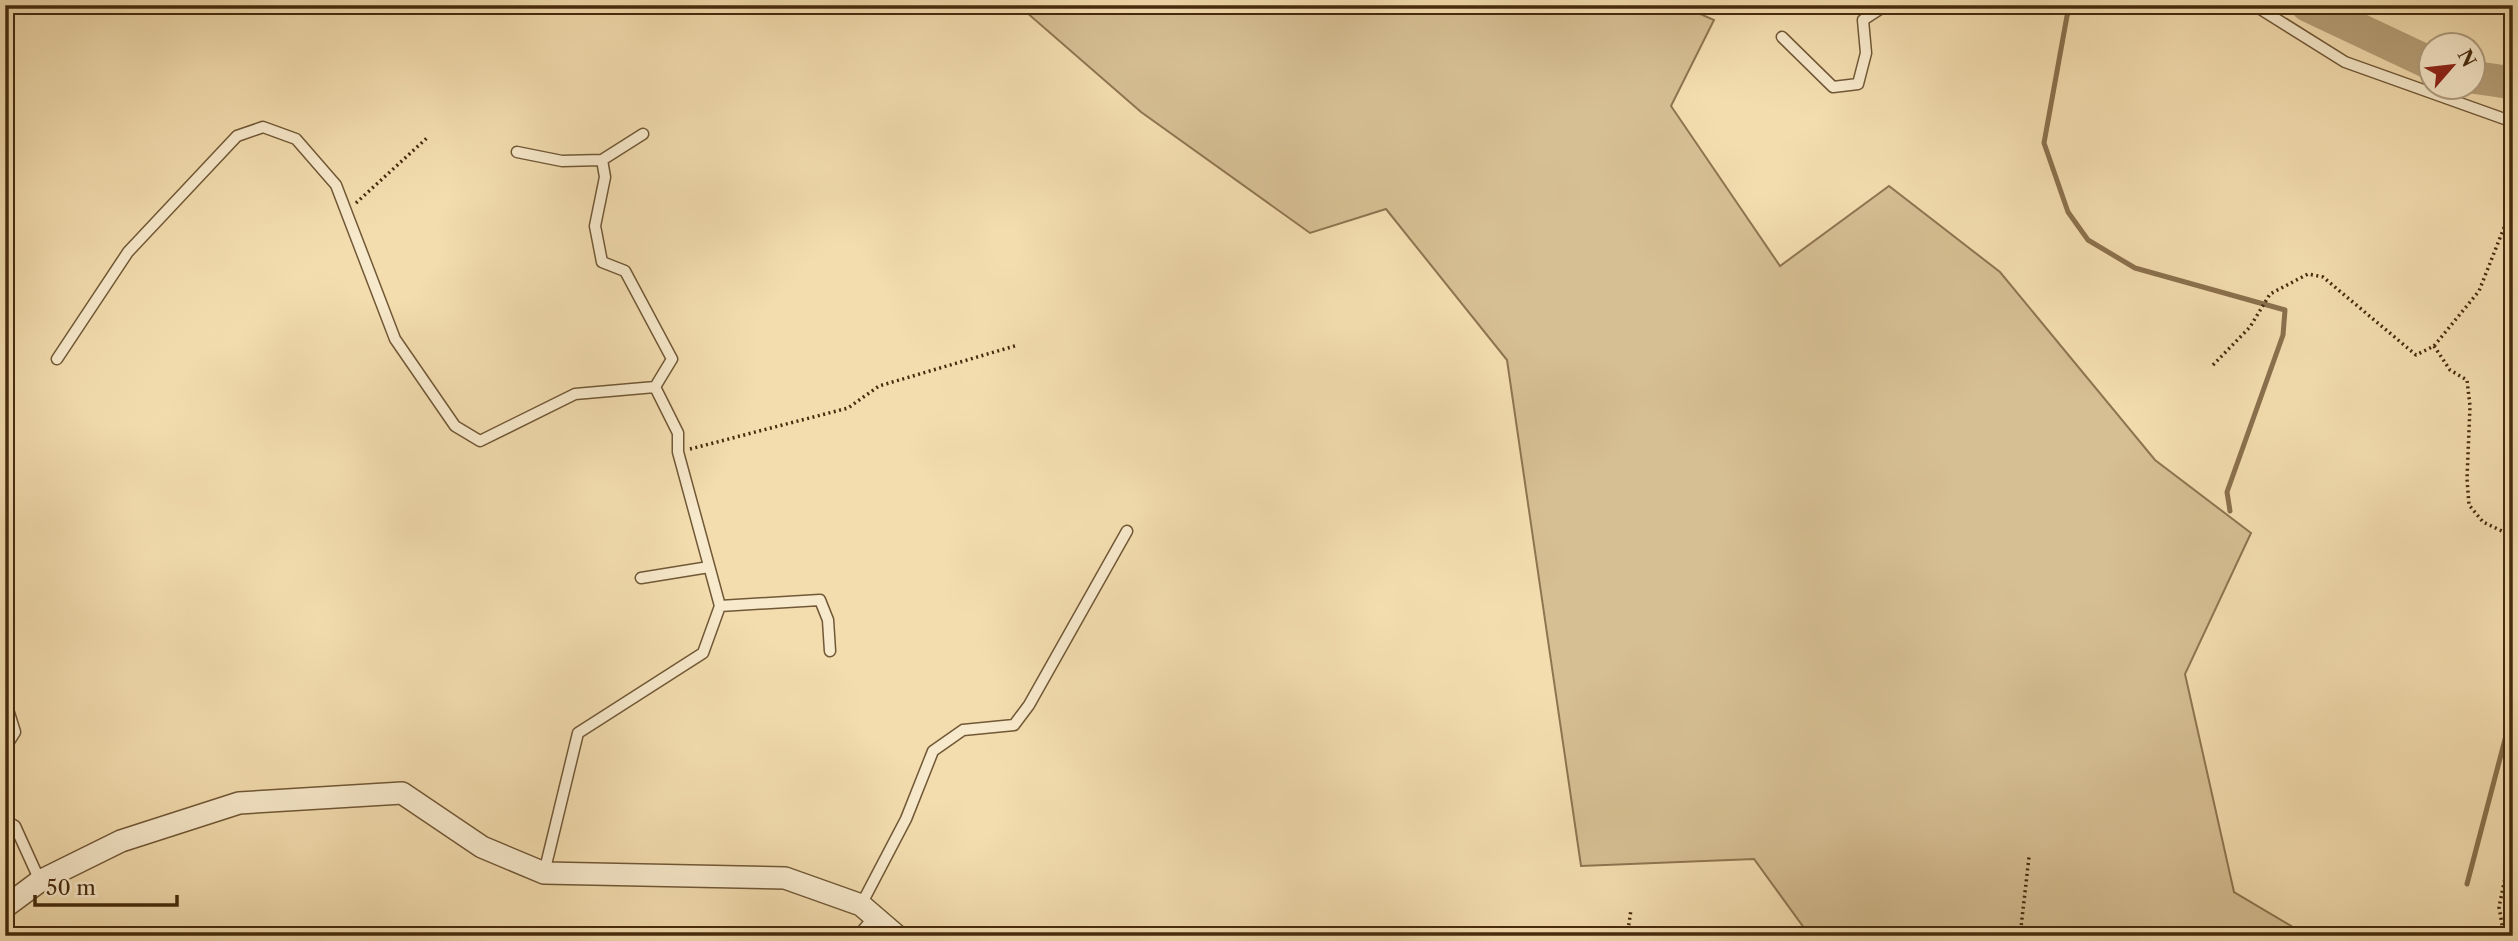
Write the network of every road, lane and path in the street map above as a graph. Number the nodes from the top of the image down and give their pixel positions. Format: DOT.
graph roads {
  1 [pos="1886,5"];
  2 [pos="2254,5"];
  3 [pos="1782,37"];
  4 [pos="2513,122"];
  5 [pos="643,134"];
  6 [pos="428,137"];
  7 [pos="517,152"];
  8 [pos="603,160"];
  9 [pos="2513,205"];
  10 [pos="347,212"];
  11 [pos="1018,345"];
  12 [pos="2434,346"];
  13 [pos="57,359"];
  14 [pos="2213,365"];
  15 [pos="654,387"];
  16 [pos="678,452"];
  17 [pos="1127,531"];
  18 [pos="2513,548"];
  19 [pos="709,567"];
  20 [pos="641,578"];
  21 [pos="720,606"];
  22 [pos="830,651"];
  23 [pos="5,700"];
  24 [pos="5,748"];
  25 [pos="5,820"];
  26 [pos="2513,840"];
  27 [pos="2029,857"];
  28 [pos="544,873"];
  29 [pos="40,881"];
  30 [pos="5,907"];
  31 [pos="1631,910"];
  32 [pos="867,911"];
  33 [pos="5,930"];
  34 [pos="12,936"];
  35 [pos="858,936"];
  36 [pos="897,936"];
  37 [pos="1627,936"];
  38 [pos="2020,936"];
  39 [pos="2504,936"];
  1 -- 3 [label="lane"];
  2 -- 4 [label="lane"];
  5 -- 8 [label="lane"];
  6 -- 10 [label="path"];
  7 -- 8 [label="lane"];
  8 -- 15 [label="lane"];
  9 -- 12 [label="path"];
  10 -- 13 [label="lane"];
  10 -- 15 [label="lane"];
  11 -- 16 [label="path"];
  12 -- 14 [label="path"];
  12 -- 18 [label="path"];
  15 -- 16 [label="lane"];
  16 -- 19 [label="lane"];
  17 -- 32 [label="lane"];
  19 -- 20 [label="lane"];
  19 -- 21 [label="lane"];
  21 -- 22 [label="lane"];
  21 -- 28 [label="lane"];
  23 -- 24 [label="lane"];
  25 -- 29 [label="lane"];
  26 -- 39 [label="path"];
  27 -- 38 [label="path"];
  28 -- 29 [label="street"];
  28 -- 32 [label="street"];
  29 -- 30 [label="street"];
  31 -- 37 [label="path"];
  32 -- 35 [label="lane"];
  32 -- 36 [label="street"];
  33 -- 34 [label="lane"];
}
